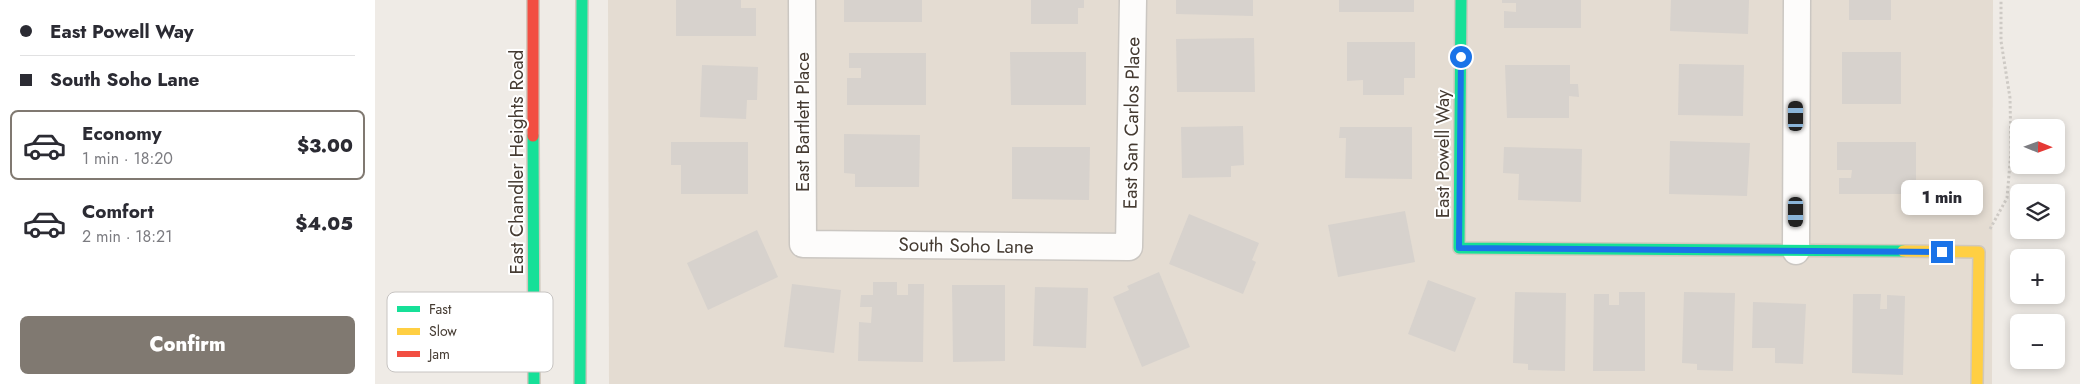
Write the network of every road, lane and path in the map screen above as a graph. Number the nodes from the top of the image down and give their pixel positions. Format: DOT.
graph roads {
  1 [pos="533,0"];
  2 [pos="582,0"];
  3 [pos="802,0"];
  4 [pos="1133,0"];
  5 [pos="1461,0"];
  6 [pos="1797,0"];
  7 [pos="2001,0"];
  8 [pos="803,244"];
  9 [pos="1129,247"];
  10 [pos="1796,251"];
  11 [pos="1979,252"];
  12 [pos="534,292"];
  13 [pos="580,384"];
  14 [pos="1977,384"];
  1 -- 12 [label="street, East Chandler Heights Road"];
  2 -- 13 [label="street"];
  3 -- 8 [label="street, East Bartlett Place"];
  4 -- 9 [label="street, East San Carlos Place"];
  5 -- 10 [label="street, East Powell Way"];
  6 -- 10 [label="street"];
  7 -- 11 [label="path"];
  8 -- 9 [label="street, South Soho Lane"];
  10 -- 11 [label="street"];
  11 -- 14 [label="street"];
}
